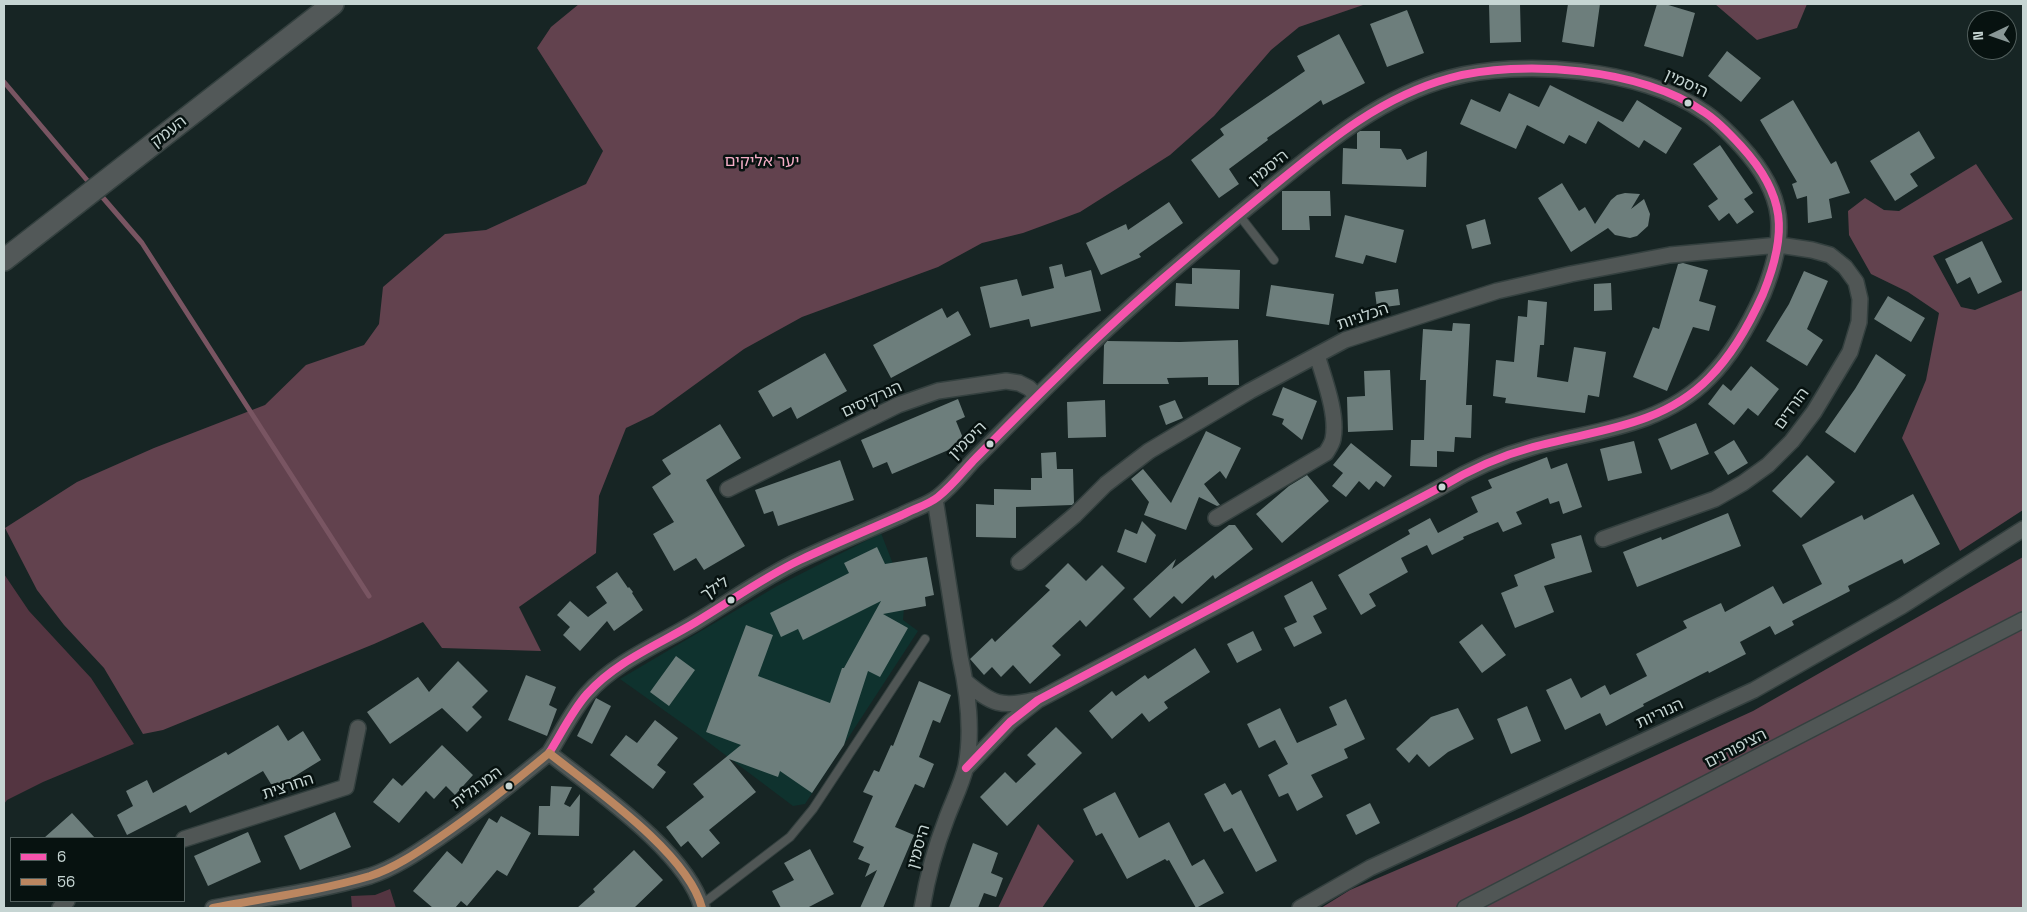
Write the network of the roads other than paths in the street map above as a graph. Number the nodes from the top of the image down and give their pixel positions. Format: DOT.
graph roads {
  1 [pos="333,4"];
  2 [pos="1239,215"];
  3 [pos="1779,245"];
  4 [pos="4,260"];
  5 [pos="1274,260"];
  6 [pos="1317,355"];
  7 [pos="1037,396"];
  8 [pos="728,489"];
  9 [pos="936,499"];
  10 [pos="1216,518"];
  11 [pos="2023,529"];
  12 [pos="1603,539"];
  13 [pos="1019,562"];
  14 [pos="2023,620"];
  15 [pos="925,640"];
  16 [pos="966,682"];
  17 [pos="1038,700"];
  18 [pos="358,728"];
  19 [pos="549,753"];
  20 [pos="966,768"];
  21 [pos="185,839"];
  22 [pos="700,907"];
  23 [pos="213,908"];
  24 [pos="922,908"];
  25 [pos="1300,908"];
  26 [pos="1465,908"];
  1 -- 4 [label="street, העמק"];
  2 -- 3 [label="street, היסמין"];
  2 -- 5 [label="lane"];
  2 -- 7 [label="street, היסמין"];
  3 -- 6 [label="street, הכלניות"];
  3 -- 12 [label="street, הורדים"];
  3 -- 17 [label="street, היסמין"];
  6 -- 10 [label="street"];
  6 -- 13 [label="street, הכלניות"];
  7 -- 8 [label="street, הנרקיסים"];
  7 -- 9 [label="street, היסמין"];
  9 -- 16 [label="street, היסמין"];
  9 -- 19 [label="street, לילך"];
  11 -- 25 [label="street, הנוריות"];
  14 -- 26 [label="street, הציפורנים"];
  15 -- 22 [label="lane"];
  16 -- 17 [label="street, היסמין"];
  16 -- 20 [label="street, היסמין"];
  17 -- 20 [label="street, היסמין"];
  18 -- 21 [label="street, החרצית"];
  19 -- 22 [label="street"];
  19 -- 23 [label="street, המרגלית"];
  20 -- 24 [label="street, היסמין"];
}
